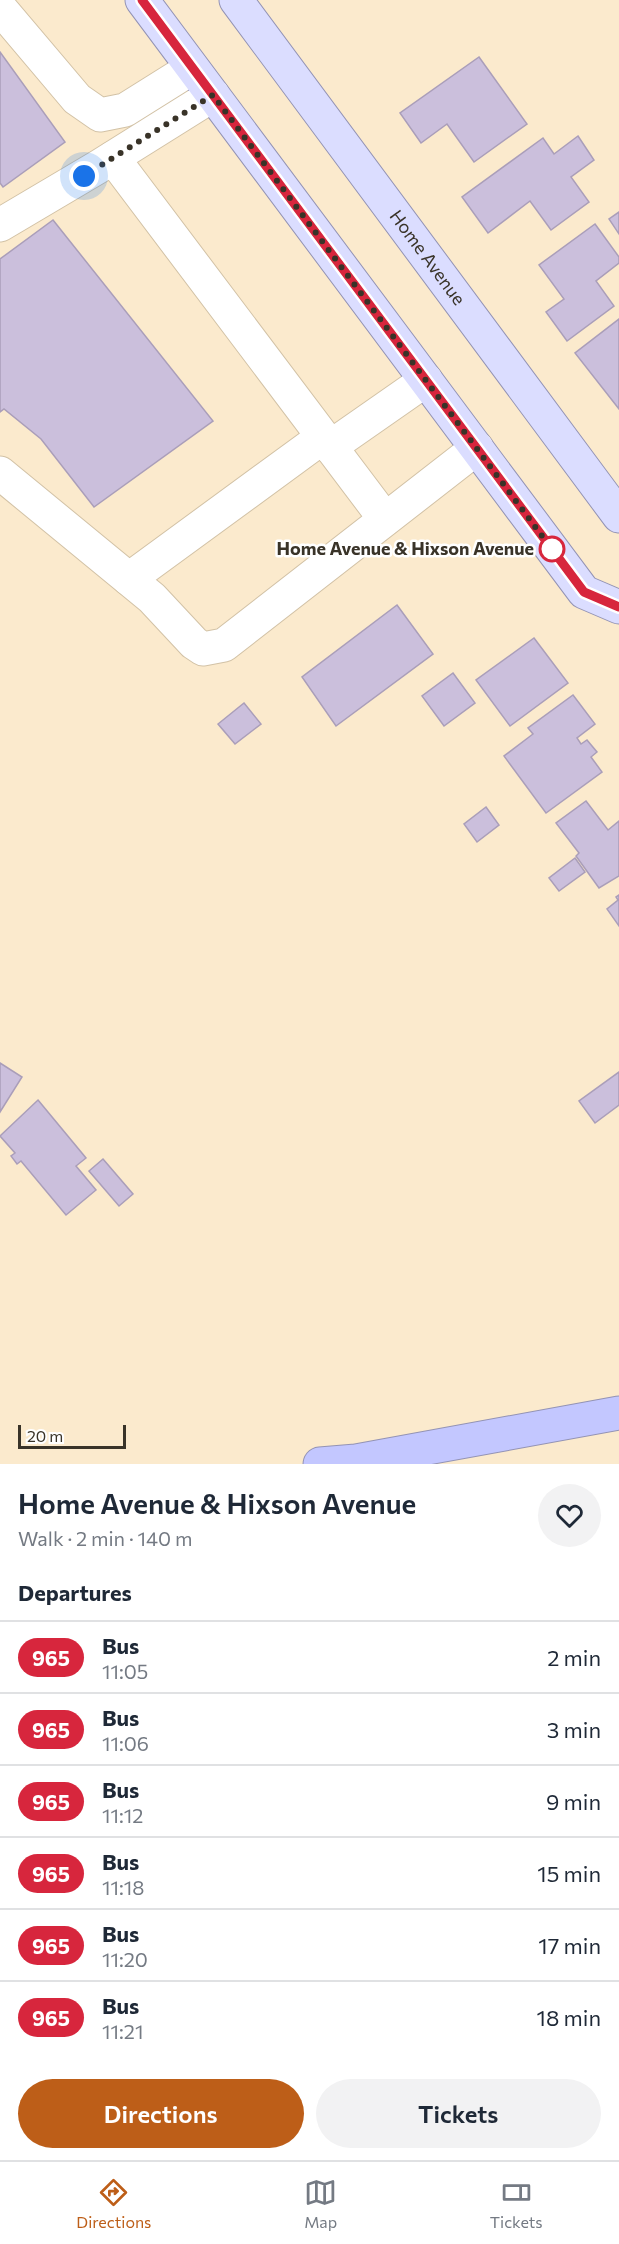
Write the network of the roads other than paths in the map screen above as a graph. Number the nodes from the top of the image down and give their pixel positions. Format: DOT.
graph roads {
  1 [pos="142,0"];
  2 [pos="236,0"];
  3 [pos="0,8"];
  4 [pos="192,68"];
  5 [pos="213,95"];
  6 [pos="113,158"];
  7 [pos="0,225"];
  8 [pos="426,380"];
  9 [pos="327,442"];
  10 [pos="477,448"];
  11 [pos="0,473"];
  12 [pos="619,516"];
  13 [pos="385,519"];
  14 [pos="129,579"];
  15 [pos="619,608"];
  16 [pos="619,1413"];
  17 [pos="320,1464"];
  1 -- 4 [label="main road"];
  2 -- 12 [label="main road, Home Avenue"];
  3 -- 4 [label="lane"];
  4 -- 5 [label="main road"];
  5 -- 6 [label="lane"];
  5 -- 8 [label="main road"];
  6 -- 7 [label="lane"];
  6 -- 9 [label="lane"];
  8 -- 9 [label="lane"];
  8 -- 10 [label="main road"];
  9 -- 13 [label="lane"];
  9 -- 14 [label="lane"];
  10 -- 13 [label="lane"];
  10 -- 15 [label="main road"];
  11 -- 14 [label="lane"];
  13 -- 14 [label="lane"];
  16 -- 17 [label="highway"];
}
